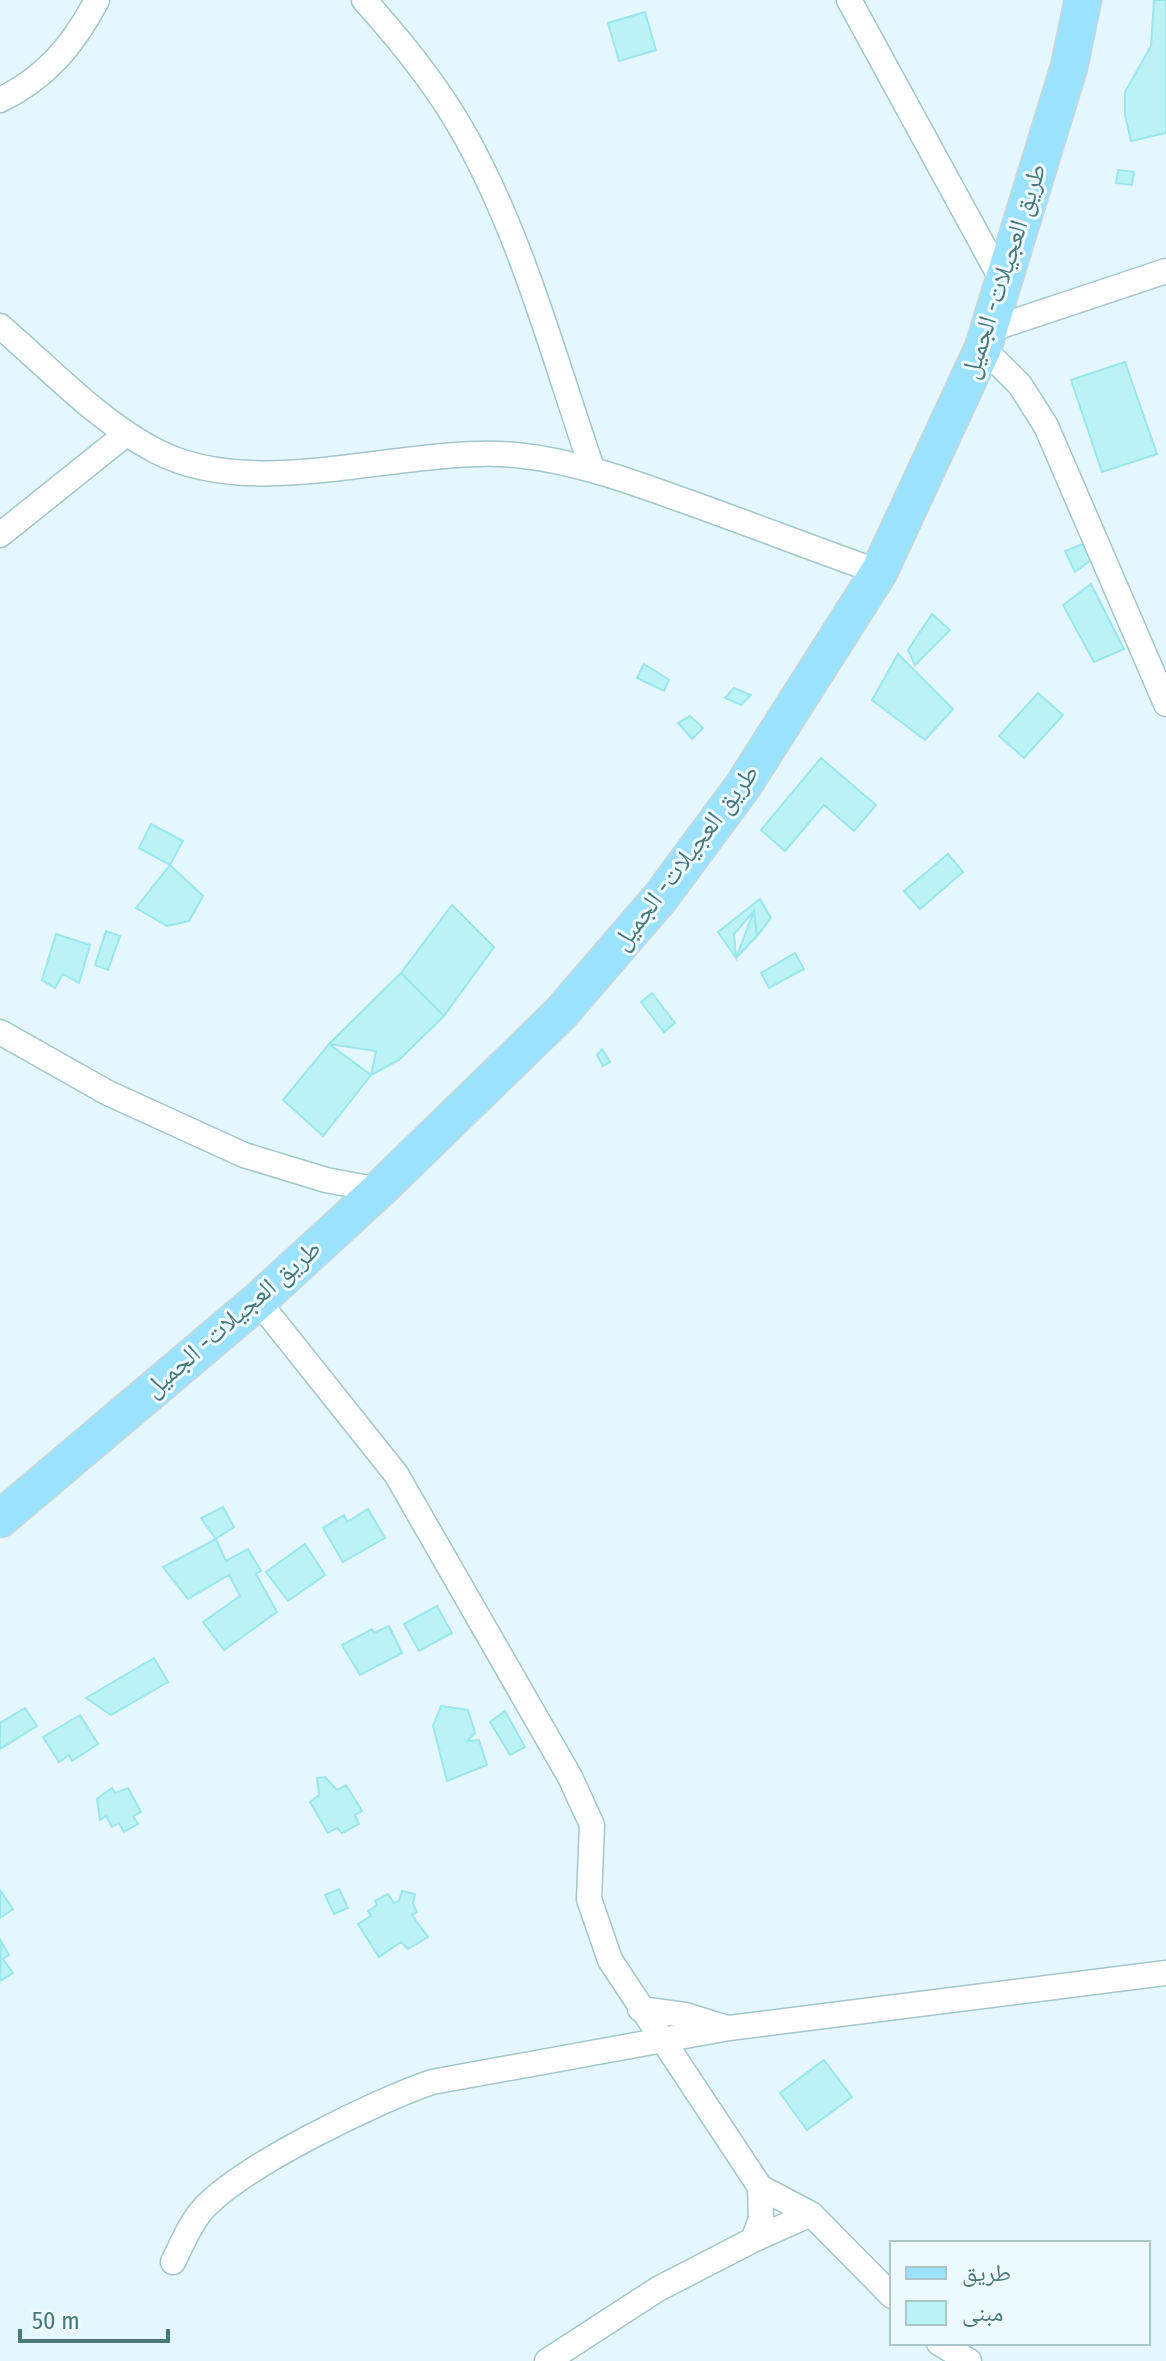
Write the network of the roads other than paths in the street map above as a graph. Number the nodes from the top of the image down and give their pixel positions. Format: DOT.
graph roads {
  1 [pos="97,0"];
  2 [pos="364,0"];
  3 [pos="849,0"];
  4 [pos="1083,0"];
  5 [pos="0,100"];
  6 [pos="1166,271"];
  7 [pos="1003,282"];
  8 [pos="0,326"];
  9 [pos="986,339"];
  10 [pos="126,434"];
  11 [pos="592,468"];
  12 [pos="0,535"];
  13 [pos="879,572"];
  14 [pos="1166,704"];
  15 [pos="0,1032"];
  16 [pos="379,1190"];
  17 [pos="258,1301"];
  18 [pos="0,1519"];
  19 [pos="1166,1973"];
  20 [pos="640,2009"];
  21 [pos="729,2028"];
  22 [pos="663,2042"];
  23 [pos="760,2187"];
  24 [pos="811,2214"];
  25 [pos="753,2240"];
  26 [pos="173,2262"];
  27 [pos="890,2294"];
  28 [pos="942,2345"];
  29 [pos="547,2361"];
  30 [pos="969,2361"];
  1 -- 5 [label="street"];
  2 -- 11 [label="street"];
  3 -- 7 [label="street"];
  4 -- 7 [label="main road, طريق العجيلات- الجميل"];
  6 -- 9 [label="street"];
  7 -- 9 [label="main road, طريق العجيلات- الجميل"];
  8 -- 10 [label="street"];
  9 -- 13 [label="main road, طريق العجيلات- الجميل"];
  9 -- 14 [label="street"];
  10 -- 11 [label="street"];
  10 -- 12 [label="street"];
  11 -- 13 [label="street"];
  13 -- 16 [label="main road, طريق العجيلات- الجميل"];
  15 -- 16 [label="street"];
  16 -- 17 [label="main road, طريق العجيلات- الجميل"];
  17 -- 18 [label="main road, طريق العجيلات- الجميل"];
  17 -- 20 [label="street"];
  19 -- 21 [label="street"];
  20 -- 21 [label="street"];
  20 -- 22 [label="street"];
  21 -- 22 [label="street"];
  22 -- 23 [label="street"];
  22 -- 26 [label="street"];
  23 -- 24 [label="street"];
  23 -- 25 [label="street"];
  24 -- 25 [label="street"];
  24 -- 27 [label="street"];
  25 -- 29 [label="street"];
  28 -- 30 [label="street"];
}
